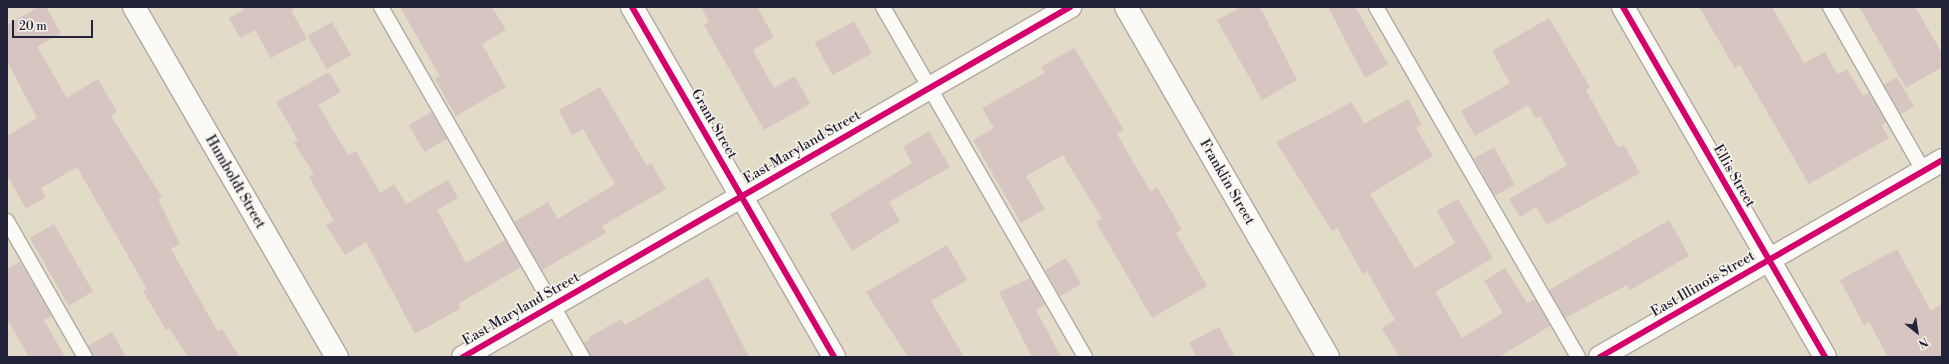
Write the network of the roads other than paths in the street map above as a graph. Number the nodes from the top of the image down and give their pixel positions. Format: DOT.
graph roads {
  1 [pos="134,7"];
  2 [pos="381,7"];
  3 [pos="632,7"];
  4 [pos="883,7"];
  5 [pos="1070,7"];
  6 [pos="1126,7"];
  7 [pos="1376,7"];
  8 [pos="1623,7"];
  9 [pos="1830,7"];
  10 [pos="930,88"];
  11 [pos="1942,160"];
  12 [pos="1923,170"];
  13 [pos="741,196"];
  14 [pos="7,221"];
  15 [pos="1769,260"];
  16 [pos="552,305"];
  17 [pos="85,357"];
  18 [pos="337,357"];
  19 [pos="463,357"];
  20 [pos="582,357"];
  21 [pos="834,357"];
  22 [pos="1085,357"];
  23 [pos="1328,357"];
  24 [pos="1578,357"];
  25 [pos="1600,357"];
  26 [pos="1825,357"];
  1 -- 18 [label="street, Humboldt Street"];
  2 -- 16 [label="lane"];
  3 -- 13 [label="street, Grant Street"];
  4 -- 10 [label="lane"];
  5 -- 10 [label="street, East Maryland Street"];
  6 -- 23 [label="street, Franklin Street"];
  7 -- 24 [label="lane"];
  8 -- 15 [label="street, Ellis Street"];
  9 -- 12 [label="lane"];
  10 -- 13 [label="street, East Maryland Street"];
  10 -- 22 [label="lane"];
  11 -- 12 [label="street, East Illinois Street"];
  12 -- 15 [label="street, East Illinois Street"];
  13 -- 16 [label="street, East Maryland Street"];
  13 -- 21 [label="street, Grant Street"];
  14 -- 17 [label="lane"];
  15 -- 25 [label="street, East Illinois Street"];
  15 -- 26 [label="street, Ellis Street"];
  16 -- 19 [label="street, East Maryland Street"];
  16 -- 20 [label="lane"];
}
